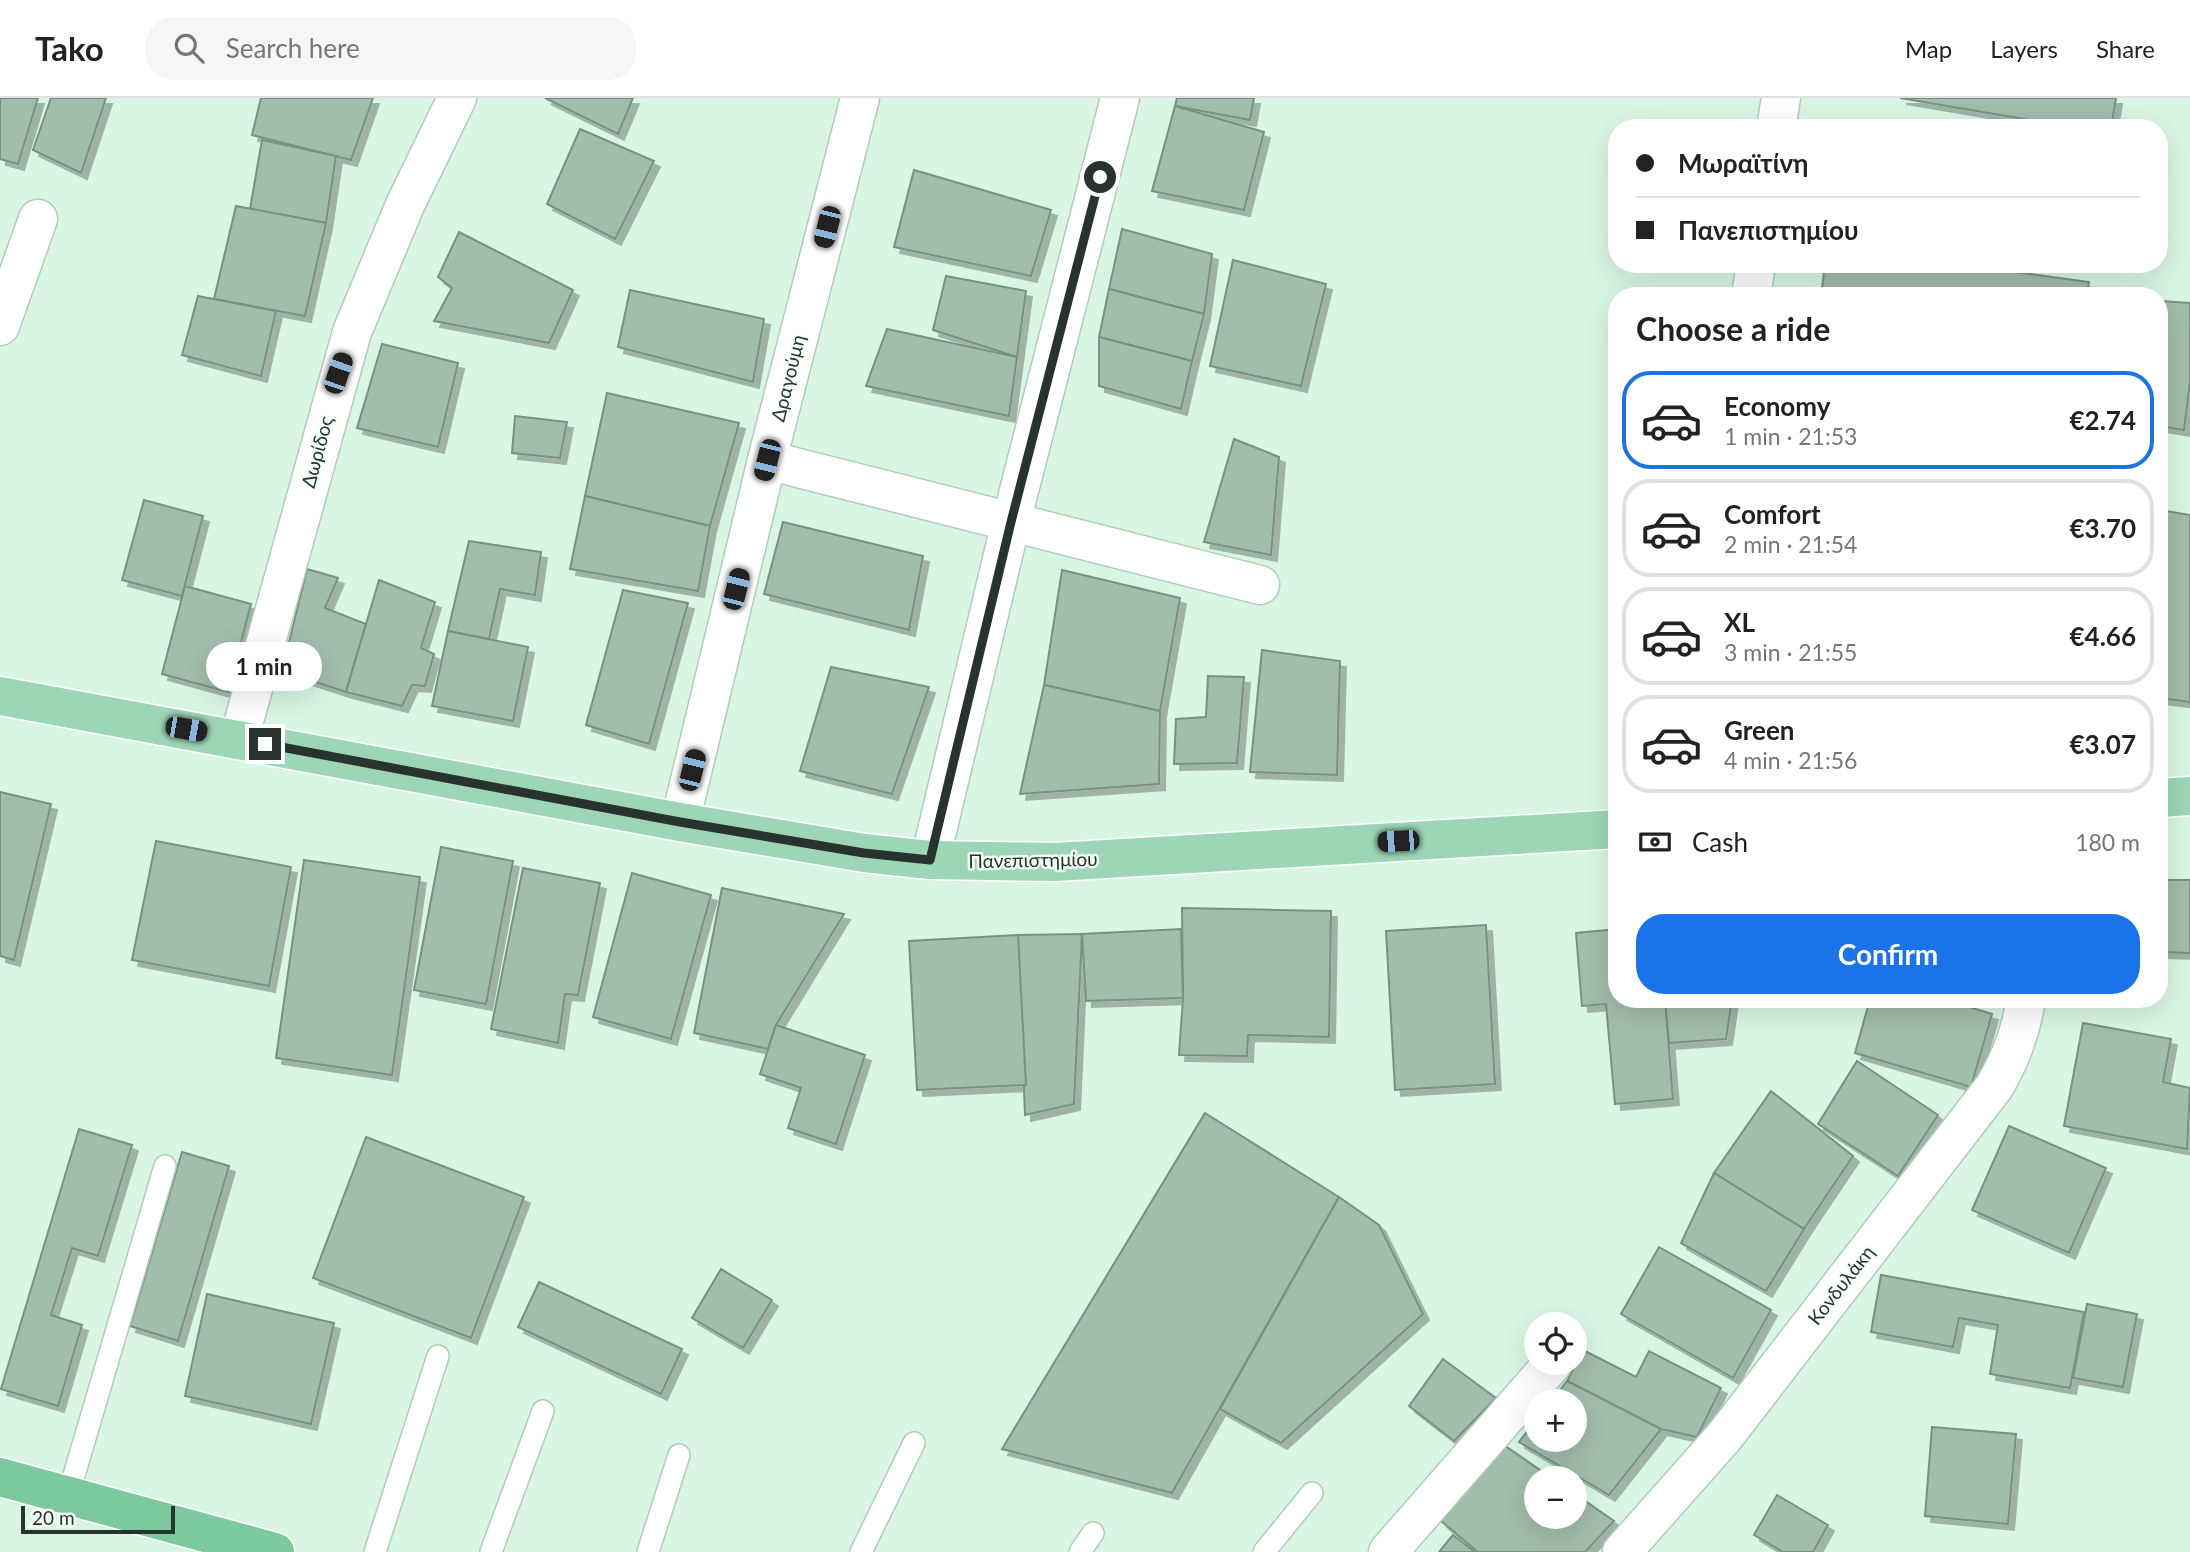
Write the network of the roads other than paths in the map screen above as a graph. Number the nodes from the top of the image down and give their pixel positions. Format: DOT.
graph roads {
  1 [pos="457,98"];
  2 [pos="860,98"];
  3 [pos="1120,98"];
  4 [pos="1781,98"];
  5 [pos="1778,119"];
  6 [pos="38,219"];
  7 [pos="0,326"];
  8 [pos="767,460"];
  9 [pos="1011,522"];
  10 [pos="1260,586"];
  11 [pos="0,696"];
  12 [pos="239,739"];
  13 [pos="2190,796"];
  14 [pos="2168,797"];
  15 [pos="680,822"];
  16 [pos="1608,830"];
  17 [pos="930,860"];
  18 [pos="2024,1008"];
  19 [pos="165,1166"];
  20 [pos="438,1356"];
  21 [pos="1543,1375"];
  22 [pos="543,1412"];
  23 [pos="914,1443"];
  24 [pos="679,1455"];
  25 [pos="0,1477"];
  26 [pos="1312,1493"];
  27 [pos="68,1496"];
  28 [pos="1093,1532"];
  29 [pos="275,1552"];
  30 [pos="375,1552"];
  31 [pos="491,1552"];
  32 [pos="648,1552"];
  33 [pos="862,1552"];
  34 [pos="1080,1552"];
  35 [pos="1264,1552"];
  36 [pos="1388,1552"];
  37 [pos="1622,1552"];
  1 -- 12 [label="street, Δωρίδος"];
  2 -- 8 [label="street, Δραγούμη"];
  3 -- 9 [label="street"];
  4 -- 5 [label="street"];
  6 -- 7 [label="street"];
  8 -- 9 [label="street"];
  8 -- 15 [label="street, Δραγούμη"];
  9 -- 10 [label="street"];
  9 -- 17 [label="street"];
  11 -- 12 [label="main road, Πανεπιστημίου"];
  12 -- 15 [label="main road, Πανεπιστημίου"];
  13 -- 14 [label="main road"];
  15 -- 17 [label="main road, Πανεπιστημίου"];
  16 -- 17 [label="main road, Πανεπιστημίου"];
  18 -- 37 [label="street, Κονδυλάκη"];
  19 -- 27 [label="lane"];
  20 -- 30 [label="lane"];
  21 -- 36 [label="street"];
  22 -- 31 [label="lane"];
  23 -- 33 [label="lane"];
  24 -- 32 [label="lane"];
  25 -- 27 [label="highway"];
  26 -- 35 [label="lane"];
  27 -- 29 [label="highway"];
  28 -- 34 [label="lane"];
}
